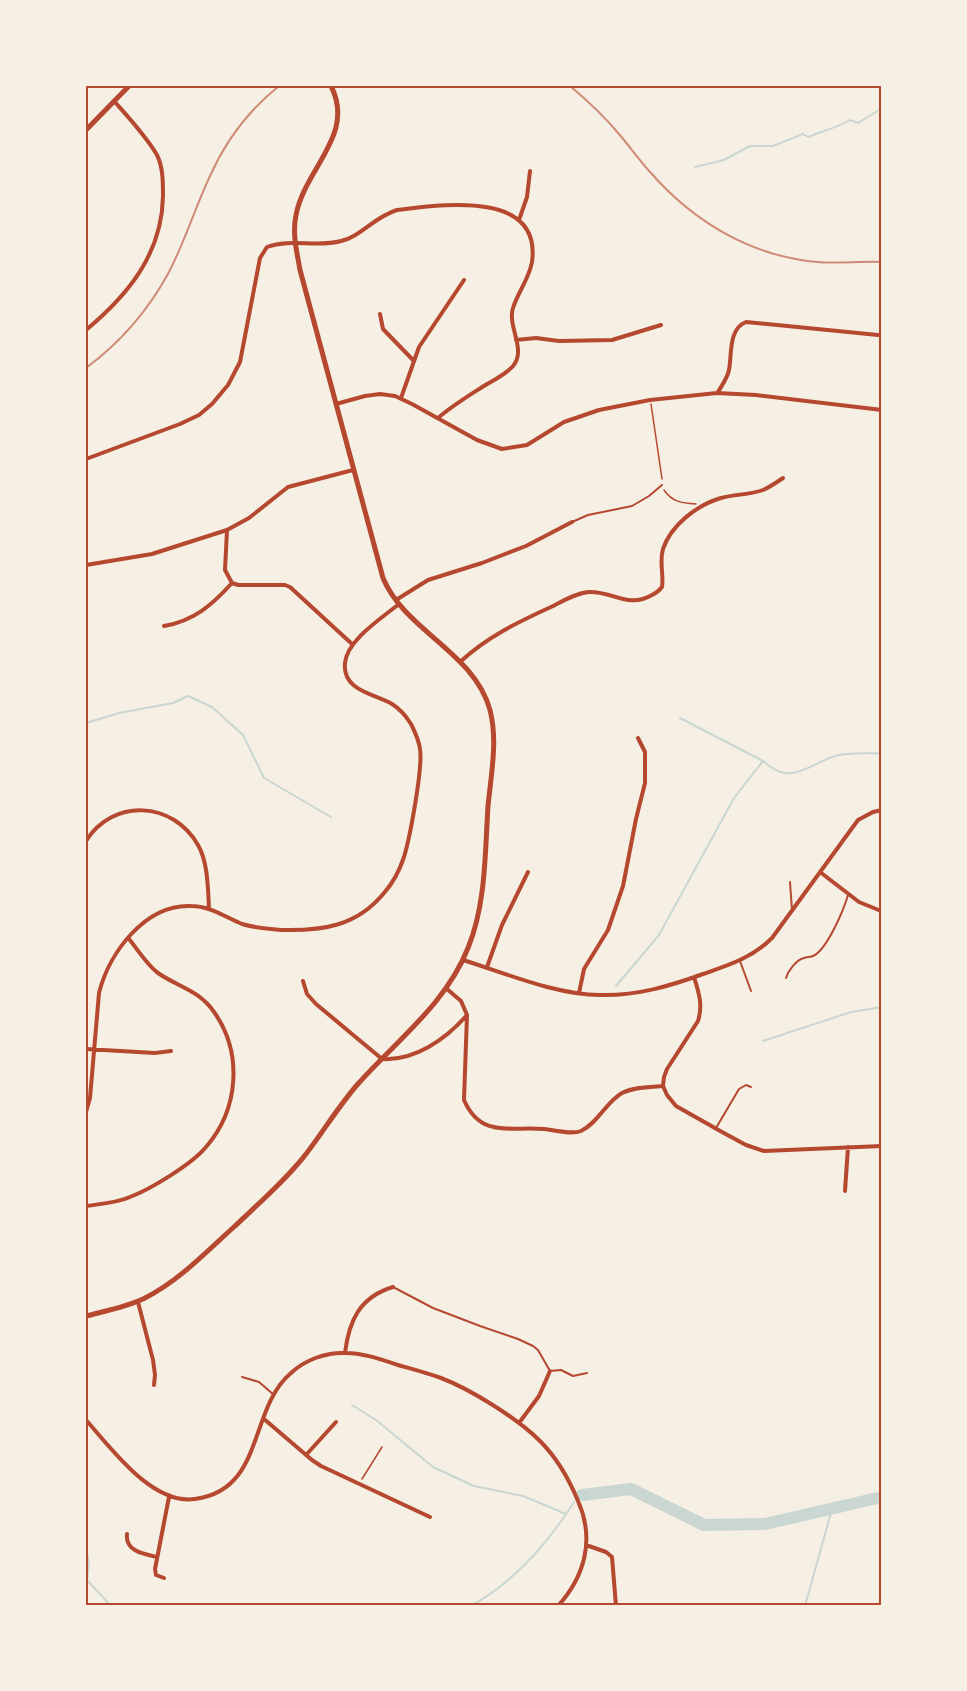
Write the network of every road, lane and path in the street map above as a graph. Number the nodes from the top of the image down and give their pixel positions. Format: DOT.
graph roads {
  1 [pos="129,86"];
  2 [pos="331,86"];
  3 [pos="114,101"];
  4 [pos="86,130"];
  5 [pos="530,171"];
  6 [pos="519,220"];
  7 [pos="295,242"];
  8 [pos="464,280"];
  9 [pos="380,314"];
  10 [pos="661,325"];
  11 [pos="86,330"];
  12 [pos="878,335"];
  13 [pos="516,340"];
  14 [pos="413,360"];
  15 [pos="717,393"];
  16 [pos="401,398"];
  17 [pos="651,400"];
  18 [pos="336,404"];
  19 [pos="882,410"];
  20 [pos="438,418"];
  21 [pos="86,459"];
  22 [pos="353,470"];
  23 [pos="783,478"];
  24 [pos="662,485"];
  25 [pos="706,504"];
  26 [pos="572,522"];
  27 [pos="227,530"];
  28 [pos="86,565"];
  29 [pos="232,583"];
  30 [pos="397,602"];
  31 [pos="164,626"];
  32 [pos="352,644"];
  33 [pos="460,662"];
  34 [pos="638,738"];
  35 [pos="882,810"];
  36 [pos="86,841"];
  37 [pos="528,872"];
  38 [pos="820,872"];
  39 [pos="790,882"];
  40 [pos="848,895"];
  41 [pos="209,909"];
  42 [pos="792,910"];
  43 [pos="881,911"];
  44 [pos="129,939"];
  45 [pos="463,960"];
  46 [pos="740,961"];
  47 [pos="487,967"];
  48 [pos="694,978"];
  49 [pos="786,978"];
  50 [pos="303,981"];
  51 [pos="447,989"];
  52 [pos="751,991"];
  53 [pos="579,993"];
  54 [pos="467,1015"];
  55 [pos="86,1049"];
  56 [pos="94,1050"];
  57 [pos="171,1051"];
  58 [pos="382,1059"];
  59 [pos="663,1086"];
  60 [pos="751,1088"];
  61 [pos="86,1112"];
  62 [pos="716,1128"];
  63 [pos="882,1146"];
  64 [pos="848,1147"];
  65 [pos="845,1191"];
  66 [pos="86,1206"];
  67 [pos="393,1287"];
  68 [pos="137,1301"];
  69 [pos="86,1316"];
  70 [pos="345,1353"];
  71 [pos="550,1371"];
  72 [pos="587,1373"];
  73 [pos="242,1377"];
  74 [pos="154,1385"];
  75 [pos="274,1395"];
  76 [pos="264,1419"];
  77 [pos="86,1420"];
  78 [pos="336,1422"];
  79 [pos="519,1423"];
  80 [pos="382,1447"];
  81 [pos="306,1455"];
  82 [pos="358,1485"];
  83 [pos="169,1497"];
  84 [pos="430,1517"];
  85 [pos="127,1534"];
  86 [pos="586,1545"];
  87 [pos="157,1557"];
  88 [pos="164,1578"];
  89 [pos="558,1605"];
  90 [pos="616,1605"];
  1 -- 3 [label="street"];
  2 -- 7 [label="street"];
  3 -- 4 [label="street"];
  3 -- 11 [label="street"];
  5 -- 6 [label="street"];
  6 -- 7 [label="street"];
  6 -- 13 [label="street"];
  7 -- 18 [label="street"];
  7 -- 21 [label="street"];
  8 -- 14 [label="street"];
  9 -- 14 [label="street"];
  10 -- 13 [label="street"];
  12 -- 15 [label="street"];
  13 -- 20 [label="street"];
  14 -- 16 [label="street"];
  15 -- 17 [label="street"];
  15 -- 19 [label="street"];
  16 -- 18 [label="street"];
  16 -- 20 [label="street"];
  17 -- 20 [label="street"];
  17 -- 24 [label="path"];
  18 -- 22 [label="street"];
  22 -- 27 [label="street"];
  22 -- 30 [label="street"];
  23 -- 25 [label="street"];
  24 -- 25 [label="path"];
  24 -- 26 [label="lane"];
  25 -- 33 [label="street"];
  26 -- 30 [label="street"];
  27 -- 28 [label="street"];
  27 -- 29 [label="street"];
  29 -- 31 [label="street"];
  29 -- 32 [label="street"];
  30 -- 32 [label="street"];
  30 -- 33 [label="street"];
  32 -- 41 [label="street"];
  33 -- 45 [label="street"];
  34 -- 53 [label="street"];
  35 -- 38 [label="street"];
  36 -- 41 [label="street"];
  37 -- 47 [label="street"];
  38 -- 40 [label="street"];
  38 -- 42 [label="street"];
  39 -- 42 [label="lane"];
  40 -- 43 [label="street"];
  40 -- 49 [label="lane"];
  41 -- 44 [label="street"];
  42 -- 46 [label="street"];
  44 -- 56 [label="street"];
  44 -- 66 [label="street"];
  45 -- 47 [label="street"];
  45 -- 51 [label="street"];
  46 -- 48 [label="street"];
  46 -- 52 [label="lane"];
  47 -- 53 [label="street"];
  48 -- 53 [label="street"];
  48 -- 59 [label="street"];
  50 -- 58 [label="street"];
  51 -- 54 [label="street"];
  51 -- 58 [label="street"];
  54 -- 58 [label="street"];
  54 -- 59 [label="street"];
  55 -- 56 [label="street"];
  56 -- 57 [label="street"];
  56 -- 61 [label="street"];
  58 -- 68 [label="street"];
  59 -- 62 [label="street"];
  60 -- 62 [label="lane"];
  62 -- 64 [label="street"];
  63 -- 64 [label="street"];
  64 -- 65 [label="street"];
  67 -- 70 [label="street"];
  67 -- 71 [label="lane"];
  68 -- 69 [label="street"];
  68 -- 74 [label="street"];
  70 -- 75 [label="street"];
  70 -- 79 [label="street"];
  71 -- 72 [label="lane"];
  71 -- 79 [label="street"];
  73 -- 75 [label="lane"];
  75 -- 76 [label="street"];
  76 -- 81 [label="street"];
  76 -- 83 [label="street"];
  77 -- 83 [label="street"];
  78 -- 81 [label="street"];
  79 -- 86 [label="street"];
  80 -- 82 [label="path"];
  81 -- 82 [label="street"];
  82 -- 84 [label="street"];
  83 -- 87 [label="street"];
  85 -- 87 [label="street"];
  86 -- 89 [label="street"];
  86 -- 90 [label="street"];
  87 -- 88 [label="street"];
}
